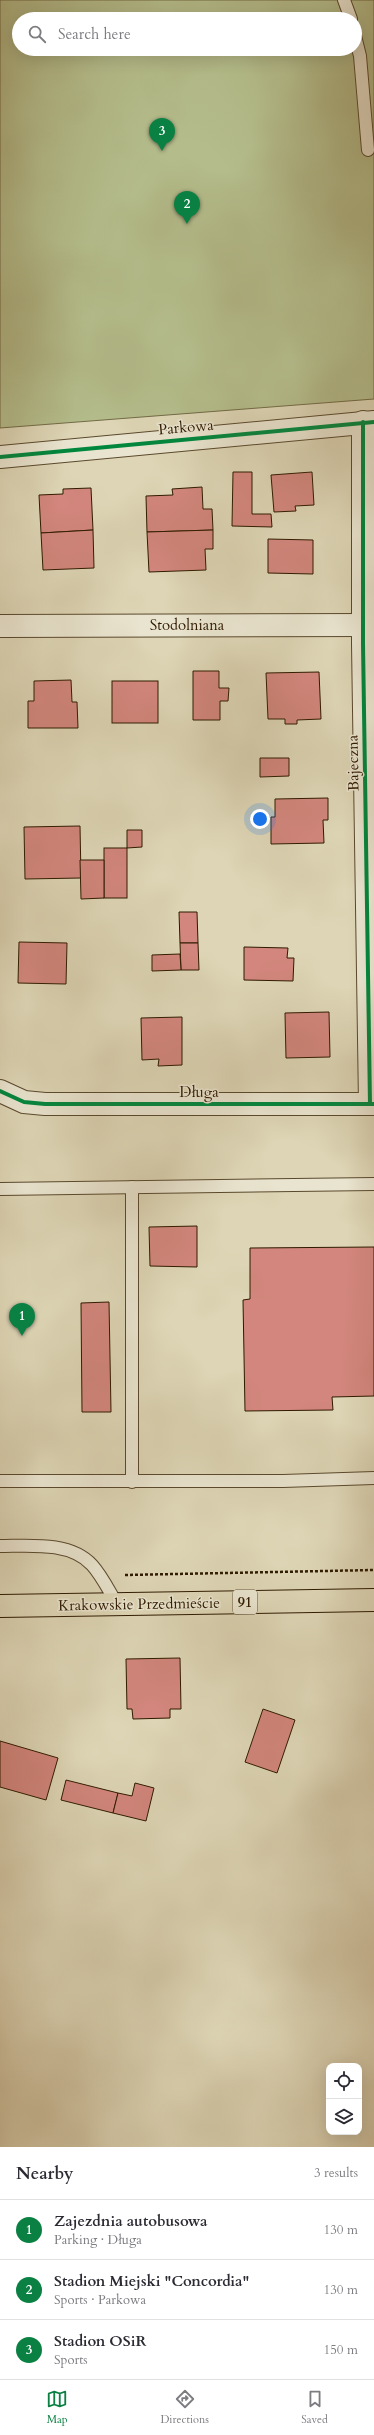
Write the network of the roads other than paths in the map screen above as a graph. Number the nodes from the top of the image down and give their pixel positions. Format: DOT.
graph roads {
  1 [pos="344,0"];
  2 [pos="348,12"];
  3 [pos="360,56"];
  4 [pos="368,150"];
  5 [pos="369,422"];
  6 [pos="0,457"];
  7 [pos="369,625"];
  8 [pos="0,626"];
  9 [pos="0,1091"];
  10 [pos="372,1104"];
  11 [pos="374,1184"];
  12 [pos="132,1187"];
  13 [pos="0,1189"];
  14 [pos="374,1478"];
  15 [pos="0,1481"];
  16 [pos="132,1482"];
  17 [pos="0,1546"];
  18 [pos="374,1600"];
  19 [pos="117,1604"];
  20 [pos="0,1606"];
  1 -- 2 [label="lane"];
  3 -- 4 [label="lane"];
  5 -- 6 [label="street, Parkowa"];
  5 -- 7 [label="street, Bajeczna"];
  7 -- 8 [label="street, Stodolniana"];
  7 -- 10 [label="street, Bajeczna"];
  9 -- 10 [label="street, Długa"];
  11 -- 12 [label="lane"];
  12 -- 13 [label="lane"];
  12 -- 16 [label="lane"];
  14 -- 16 [label="lane"];
  15 -- 16 [label="lane"];
  17 -- 19 [label="lane"];
  18 -- 19 [label="main road, Krakowskie Przedmieście / 91"];
  19 -- 20 [label="main road, Krakowskie Przedmieście / 91"];
}
